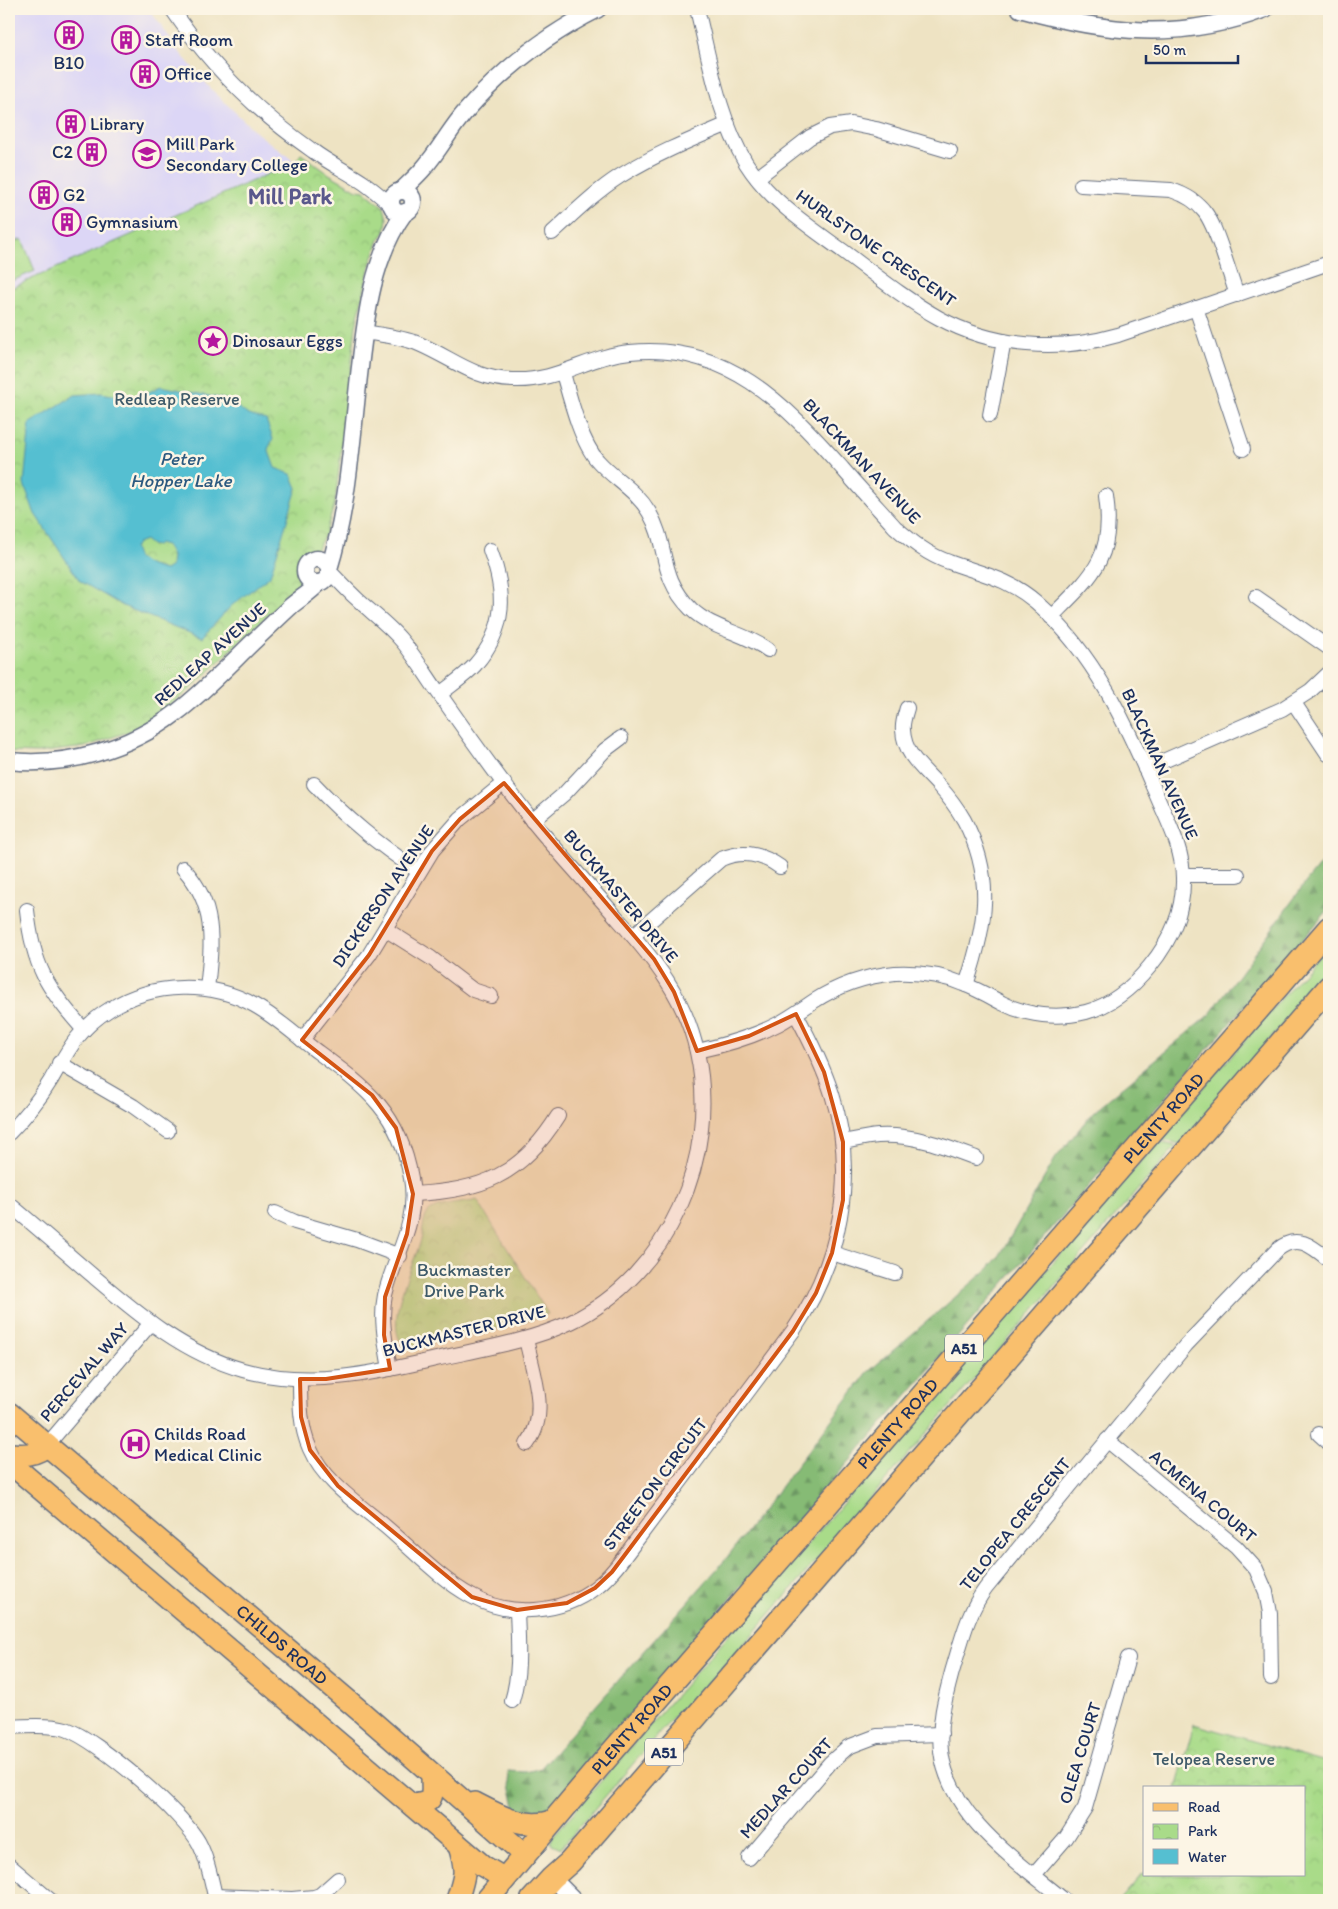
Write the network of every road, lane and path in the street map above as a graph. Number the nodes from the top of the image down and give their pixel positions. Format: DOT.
graph roads {
  1 [pos="172,9"];
  2 [pos="598,9"];
  3 [pos="697,9"];
  4 [pos="1020,9"];
  5 [pos="1265,9"];
  6 [pos="728,124"];
  7 [pos="950,151"];
  8 [pos="757,178"];
  9 [pos="1081,186"];
  10 [pos="400,200"];
  11 [pos="552,232"];
  12 [pos="1329,263"];
  13 [pos="1236,295"];
  14 [pos="1196,308"];
  15 [pos="364,332"];
  16 [pos="1004,341"];
  17 [pos="563,373"];
  18 [pos="990,415"];
  19 [pos="1243,449"];
  20 [pos="1106,496"];
  21 [pos="342,515"];
  22 [pos="490,550"];
  23 [pos="321,576"];
  24 [pos="1256,597"];
  25 [pos="1051,617"];
  26 [pos="1329,648"];
  27 [pos="768,650"];
  28 [pos="1329,672"];
  29 [pos="440,694"];
  30 [pos="1294,703"];
  31 [pos="907,708"];
  32 [pos="621,738"];
  33 [pos="1328,754"];
  34 [pos="9,761"];
  35 [pos="1145,769"];
  36 [pos="314,784"];
  37 [pos="504,784"];
  38 [pos="532,821"];
  39 [pos="780,867"];
  40 [pos="183,868"];
  41 [pos="418,871"];
  42 [pos="1184,875"];
  43 [pos="1238,875"];
  44 [pos="27,910"];
  45 [pos="1329,928"];
  46 [pos="385,929"];
  47 [pos="633,936"];
  48 [pos="966,985"];
  49 [pos="1329,987"];
  50 [pos="207,989"];
  51 [pos="491,996"];
  52 [pos="796,1014"];
  53 [pos="84,1030"];
  54 [pos="302,1040"];
  55 [pos="697,1052"];
  56 [pos="59,1064"];
  57 [pos="558,1116"];
  58 [pos="168,1131"];
  59 [pos="9,1133"];
  60 [pos="843,1142"];
  61 [pos="976,1158"];
  62 [pos="413,1194"];
  63 [pos="9,1204"];
  64 [pos="275,1213"];
  65 [pos="832,1253"];
  66 [pos="400,1256"];
  67 [pos="1329,1260"];
  68 [pos="895,1273"];
  69 [pos="151,1323"];
  70 [pos="526,1339"];
  71 [pos="390,1369"];
  72 [pos="300,1379"];
  73 [pos="9,1413"];
  74 [pos="1107,1440"];
  75 [pos="527,1444"];
  76 [pos="47,1445"];
  77 [pos="9,1454"];
  78 [pos="9,1462"];
  79 [pos="517,1610"];
  80 [pos="1128,1658"];
  81 [pos="1271,1678"];
  82 [pos="512,1700"];
  83 [pos="9,1728"];
  84 [pos="941,1734"];
  85 [pos="432,1775"];
  86 [pos="448,1789"];
  87 [pos="412,1804"];
  88 [pos="553,1821"];
  89 [pos="459,1846"];
  90 [pos="525,1855"];
  91 [pos="749,1858"];
  92 [pos="9,1865"];
  93 [pos="1034,1875"];
  94 [pos="552,1878"];
  95 [pos="338,1879"];
  96 [pos="505,1879"];
  97 [pos="215,1898"];
  98 [pos="50,1900"];
  99 [pos="457,1900"];
  100 [pos="487,1900"];
  101 [pos="533,1900"];
  102 [pos="574,1900"];
  103 [pos="1064,1900"];
  1 -- 10 [label="street"];
  2 -- 10 [label="street"];
  3 -- 6 [label="street, HURLSTONE CRESCENT"];
  4 -- 5 [label="street"];
  6 -- 8 [label="street, HURLSTONE CRESCENT"];
  6 -- 11 [label="street"];
  7 -- 8 [label="street"];
  8 -- 16 [label="street, HURLSTONE CRESCENT"];
  9 -- 13 [label="street"];
  10 -- 15 [label="street"];
  12 -- 13 [label="street, HURLSTONE CRESCENT"];
  13 -- 14 [label="street, HURLSTONE CRESCENT"];
  14 -- 16 [label="street, HURLSTONE CRESCENT"];
  14 -- 19 [label="street"];
  15 -- 17 [label="street, BLACKMAN AVENUE"];
  15 -- 21 [label="street"];
  16 -- 18 [label="street"];
  17 -- 25 [label="street, BLACKMAN AVENUE"];
  17 -- 27 [label="street"];
  20 -- 25 [label="street"];
  21 -- 23 [label="street"];
  21 -- 23 [label="street"];
  22 -- 29 [label="street"];
  23 -- 29 [label="street, BUCKMASTER DRIVE"];
  23 -- 34 [label="street, REDLEAP AVENUE"];
  24 -- 26 [label="street"];
  25 -- 35 [label="street, BLACKMAN AVENUE"];
  28 -- 30 [label="street"];
  29 -- 37 [label="street, BUCKMASTER DRIVE"];
  30 -- 33 [label="street"];
  30 -- 35 [label="street"];
  31 -- 48 [label="street"];
  32 -- 38 [label="street"];
  35 -- 42 [label="street, BLACKMAN AVENUE"];
  36 -- 41 [label="street"];
  37 -- 38 [label="street, BUCKMASTER DRIVE"];
  37 -- 41 [label="street, DICKERSON AVENUE"];
  38 -- 47 [label="street, BUCKMASTER DRIVE"];
  39 -- 47 [label="street"];
  40 -- 50 [label="street"];
  41 -- 46 [label="street, DICKERSON AVENUE"];
  42 -- 43 [label="street"];
  42 -- 48 [label="street, BLACKMAN AVENUE"];
  44 -- 53 [label="street"];
  45 -- 88 [label="highway, PLENTY ROAD / A51"];
  46 -- 51 [label="street"];
  46 -- 54 [label="street, DICKERSON AVENUE"];
  47 -- 55 [label="street, BUCKMASTER DRIVE"];
  48 -- 52 [label="street, BLACKMAN AVENUE"];
  49 -- 94 [label="highway, A51"];
  50 -- 53 [label="street"];
  50 -- 54 [label="street"];
  52 -- 55 [label="street, BLACKMAN AVENUE"];
  52 -- 60 [label="street, STREETON CIRCUIT"];
  53 -- 56 [label="street"];
  54 -- 62 [label="street"];
  55 -- 70 [label="street, BUCKMASTER DRIVE"];
  56 -- 58 [label="street"];
  56 -- 59 [label="street"];
  57 -- 62 [label="street"];
  60 -- 61 [label="street"];
  60 -- 65 [label="street, STREETON CIRCUIT"];
  62 -- 66 [label="street"];
  63 -- 69 [label="street, BUCKMASTER DRIVE"];
  64 -- 66 [label="street"];
  65 -- 68 [label="street"];
  65 -- 79 [label="street, STREETON CIRCUIT"];
  66 -- 71 [label="street"];
  67 -- 74 [label="street, TELOPEA CRESCENT"];
  69 -- 72 [label="street, BUCKMASTER DRIVE"];
  69 -- 76 [label="street, PERCEVAL WAY"];
  70 -- 71 [label="street, BUCKMASTER DRIVE"];
  70 -- 75 [label="street"];
  71 -- 72 [label="street, BUCKMASTER DRIVE"];
  72 -- 79 [label="street, STREETON CIRCUIT"];
  73 -- 76 [label="main road, CHILDS ROAD"];
  74 -- 81 [label="street, ACMENA COURT"];
  74 -- 84 [label="street, TELOPEA CRESCENT"];
  76 -- 77 [label="main road"];
  76 -- 85 [label="main road, CHILDS ROAD"];
  78 -- 87 [label="main road"];
  79 -- 82 [label="street"];
  80 -- 93 [label="street, OLEA COURT"];
  83 -- 97 [label="street"];
  84 -- 91 [label="street, MEDLAR COURT"];
  84 -- 93 [label="street, TELOPEA CRESCENT"];
  85 -- 86 [label="main road, CHILDS ROAD"];
  85 -- 87 [label="main road"];
  86 -- 88 [label="main road"];
  86 -- 90 [label="main road, CHILDS ROAD"];
  87 -- 89 [label="main road"];
  88 -- 90 [label="highway, PLENTY ROAD / A51"];
  89 -- 96 [label="main road"];
  89 -- 99 [label="main road"];
  90 -- 94 [label="highway, CHILDS ROAD"];
  90 -- 96 [label="highway, PLENTY ROAD / A51"];
  92 -- 98 [label="street"];
  93 -- 103 [label="street, TELOPEA CRESCENT"];
  94 -- 101 [label="highway, A51"];
  94 -- 102 [label="street"];
  95 -- 97 [label="street"];
  96 -- 100 [label="highway, PLENTY ROAD / A51"];
  96 -- 101 [label="highway"];
}
